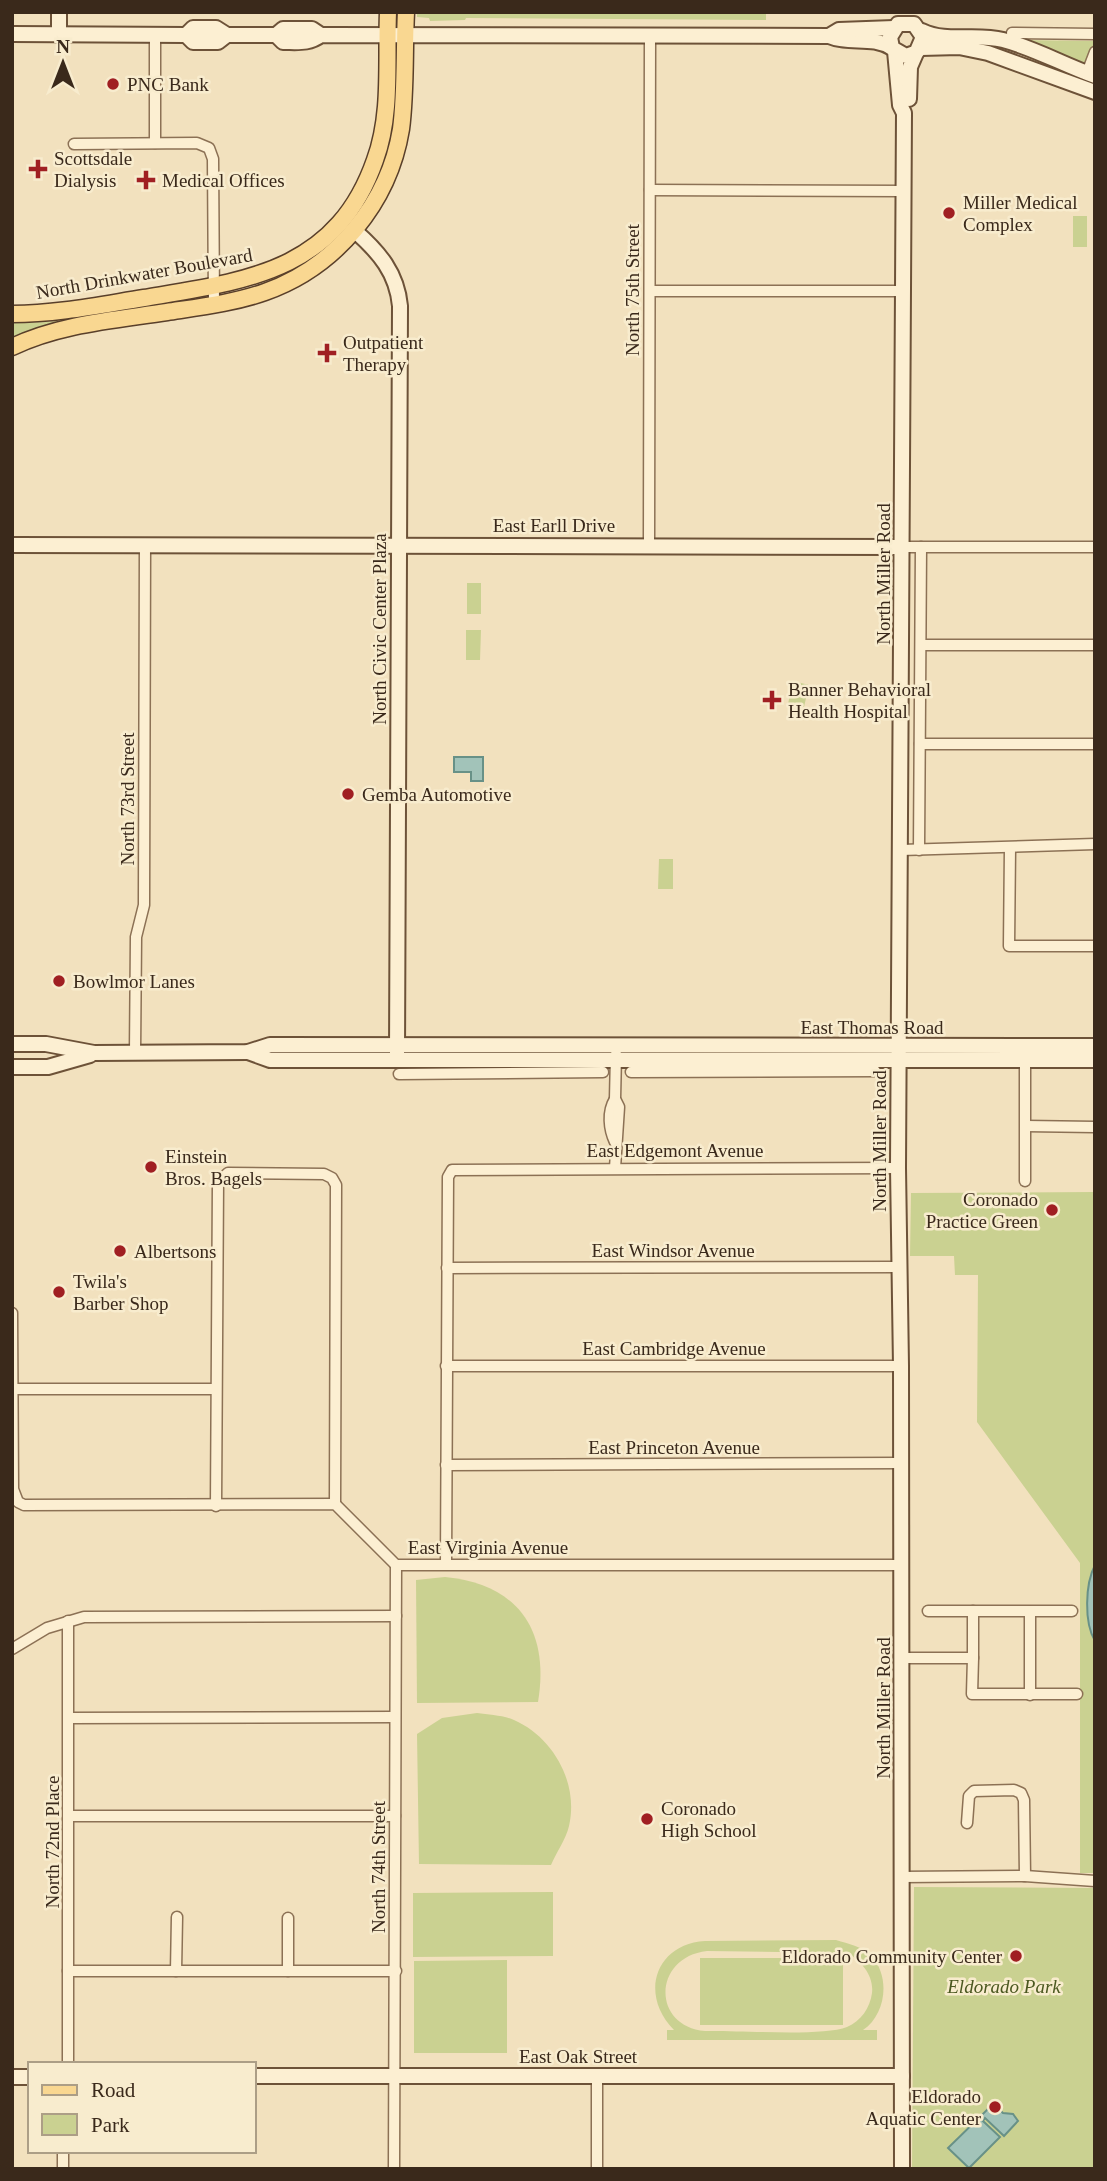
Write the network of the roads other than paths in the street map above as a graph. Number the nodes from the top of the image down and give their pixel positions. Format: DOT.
graph roads {
  1 [pos="59,12"];
  2 [pos="388,12"];
  3 [pos="405,12"];
  4 [pos="898,21"];
  5 [pos="917,23"];
  6 [pos="1012,33"];
  7 [pos="12,34"];
  8 [pos="1095,34"];
  9 [pos="59,35"];
  10 [pos="155,35"];
  11 [pos="388,35"];
  12 [pos="405,35"];
  13 [pos="650,36"];
  14 [pos="829,36"];
  15 [pos="893,50"];
  16 [pos="919,50"];
  17 [pos="1095,52"];
  18 [pos="1091,74"];
  19 [pos="1095,92"];
  20 [pos="904,113"];
  21 [pos="74,144"];
  22 [pos="155,144"];
  23 [pos="650,190"];
  24 [pos="904,191"];
  25 [pos="341,220"];
  26 [pos="355,231"];
  27 [pos="214,287"];
  28 [pos="650,291"];
  29 [pos="904,291"];
  30 [pos="215,304"];
  31 [pos="60,312"];
  32 [pos="12,314"];
  33 [pos="12,321"];
  34 [pos="12,347"];
  35 [pos="145,544"];
  36 [pos="399,544"];
  37 [pos="649,544"];
  38 [pos="12,545"];
  39 [pos="903,547"];
  40 [pos="920,547"];
  41 [pos="1095,547"];
  42 [pos="921,645"];
  43 [pos="1095,645"];
  44 [pos="920,744"];
  45 [pos="1095,744"];
  46 [pos="1095,844"];
  47 [pos="1010,848"];
  48 [pos="901,850"];
  49 [pos="919,850"];
  50 [pos="1095,946"];
  51 [pos="12,1044"];
  52 [pos="1095,1046"];
  53 [pos="899,1052"];
  54 [pos="94,1053"];
  55 [pos="135,1053"];
  56 [pos="616,1053"];
  57 [pos="398,1060"];
  58 [pos="580,1060"];
  59 [pos="649,1060"];
  60 [pos="1025,1060"];
  61 [pos="1095,1060"];
  62 [pos="817,1066"];
  63 [pos="12,1067"];
  64 [pos="875,1071"];
  65 [pos="603,1072"];
  66 [pos="631,1072"];
  67 [pos="1026,1126"];
  68 [pos="1095,1127"];
  69 [pos="615,1168"];
  70 [pos="898,1168"];
  71 [pos="1026,1181"];
  72 [pos="900,1267"];
  73 [pos="447,1268"];
  74 [pos="12,1313"];
  75 [pos="446,1366"];
  76 [pos="901,1366"];
  77 [pos="13,1389"];
  78 [pos="216,1389"];
  79 [pos="901,1463"];
  80 [pos="446,1465"];
  81 [pos="335,1504"];
  82 [pos="216,1506"];
  83 [pos="446,1564"];
  84 [pos="396,1565"];
  85 [pos="901,1565"];
  86 [pos="928,1611"];
  87 [pos="973,1611"];
  88 [pos="1072,1611"];
  89 [pos="1030,1612"];
  90 [pos="396,1616"];
  91 [pos="68,1620"];
  92 [pos="12,1649"];
  93 [pos="973,1657"];
  94 [pos="902,1658"];
  95 [pos="1077,1694"];
  96 [pos="1030,1695"];
  97 [pos="395,1717"];
  98 [pos="69,1718"];
  99 [pos="69,1816"];
  100 [pos="395,1816"];
  101 [pos="967,1823"];
  102 [pos="1025,1876"];
  103 [pos="902,1877"];
  104 [pos="1095,1881"];
  105 [pos="177,1917"];
  106 [pos="288,1918"];
  107 [pos="68,1971"];
  108 [pos="176,1971"];
  109 [pos="288,1971"];
  110 [pos="396,1971"];
  111 [pos="68,2062"];
  112 [pos="395,2075"];
  113 [pos="597,2075"];
  114 [pos="256,2076"];
  115 [pos="902,2076"];
  116 [pos="394,2169"];
  117 [pos="597,2169"];
  118 [pos="902,2169"];
  1 -- 9 [label="street"];
  2 -- 11 [label="main road, North Drinkwater Boulevard"];
  3 -- 12 [label="main road"];
  4 -- 5 [label="street"];
  4 -- 14 [label="street"];
  4 -- 15 [label="street"];
  5 -- 16 [label="street"];
  5 -- 18 [label="street"];
  6 -- 8 [label="street"];
  7 -- 9 [label="street"];
  9 -- 10 [label="street"];
  10 -- 11 [label="street"];
  10 -- 22 [label="street"];
  11 -- 12 [label="street"];
  11 -- 25 [label="main road, North Drinkwater Boulevard"];
  12 -- 13 [label="street"];
  12 -- 26 [label="main road"];
  13 -- 14 [label="street"];
  13 -- 23 [label="street, North 75th Street"];
  14 -- 15 [label="street"];
  15 -- 16 [label="street"];
  15 -- 20 [label="street, North Miller Road"];
  16 -- 19 [label="street"];
  16 -- 20 [label="street, North Miller Road"];
  17 -- 18 [label="street"];
  20 -- 24 [label="street, North Miller Road"];
  21 -- 22 [label="street"];
  22 -- 27 [label="street"];
  23 -- 24 [label="street"];
  23 -- 28 [label="street, North 75th Street"];
  24 -- 29 [label="street, North Miller Road"];
  25 -- 26 [label="street, North Civic Center Plaza"];
  25 -- 27 [label="main road, North Drinkwater Boulevard"];
  26 -- 30 [label="main road"];
  26 -- 36 [label="street, North Civic Center Plaza"];
  27 -- 30 [label="street"];
  27 -- 31 [label="main road, North Drinkwater Boulevard"];
  28 -- 29 [label="street"];
  28 -- 37 [label="street, North 75th Street"];
  29 -- 39 [label="street, North Miller Road"];
  30 -- 34 [label="main road"];
  31 -- 32 [label="main road, North Drinkwater Boulevard"];
  31 -- 33 [label="main road"];
  35 -- 36 [label="street, East Earll Drive"];
  35 -- 38 [label="street, East Earll Drive"];
  35 -- 55 [label="street, North 73rd Street"];
  36 -- 37 [label="street, East Earll Drive"];
  36 -- 57 [label="street, North Civic Center Plaza"];
  37 -- 39 [label="street, East Earll Drive"];
  39 -- 40 [label="street, East Earll Drive"];
  39 -- 48 [label="street, North Miller Road"];
  40 -- 41 [label="street, East Earll Drive"];
  40 -- 42 [label="street, North Miller Road"];
  42 -- 43 [label="street"];
  42 -- 44 [label="street, North Miller Road"];
  44 -- 45 [label="street"];
  44 -- 49 [label="street, North Miller Road"];
  46 -- 47 [label="street"];
  47 -- 49 [label="street"];
  47 -- 50 [label="street"];
  48 -- 49 [label="street"];
  48 -- 53 [label="street, North Miller Road"];
  51 -- 54 [label="street, East Thomas Road"];
  52 -- 53 [label="street, East Thomas Road"];
  53 -- 59 [label="street, East Thomas Road"];
  53 -- 60 [label="street, East Thomas Road"];
  53 -- 62 [label="street, East Thomas Road"];
  53 -- 70 [label="street, North Miller Road"];
  54 -- 55 [label="street, East Thomas Road"];
  54 -- 63 [label="street, East Thomas Road"];
  55 -- 57 [label="street, East Thomas Road"];
  56 -- 58 [label="street, East Thomas Road"];
  56 -- 59 [label="street, East Thomas Road"];
  56 -- 69 [label="street"];
  57 -- 58 [label="street, East Thomas Road"];
  57 -- 58 [label="street, East Thomas Road"];
  58 -- 65 [label="street, East Thomas Road"];
  59 -- 62 [label="street, East Thomas Road"];
  59 -- 66 [label="street, East Thomas Road"];
  60 -- 61 [label="street, East Thomas Road"];
  60 -- 67 [label="street"];
  62 -- 64 [label="street, East Thomas Road"];
  67 -- 68 [label="street"];
  67 -- 71 [label="street"];
  69 -- 70 [label="street, East Edgemont Avenue"];
  69 -- 73 [label="street, East Edgemont Avenue"];
  70 -- 72 [label="street, North Miller Road"];
  72 -- 73 [label="street, East Windsor Avenue"];
  72 -- 76 [label="street, North Miller Road"];
  73 -- 75 [label="street"];
  74 -- 77 [label="street"];
  75 -- 76 [label="street, East Cambridge Avenue"];
  75 -- 80 [label="street"];
  76 -- 79 [label="street, North Miller Road"];
  77 -- 78 [label="street"];
  77 -- 82 [label="street"];
  78 -- 81 [label="street"];
  78 -- 82 [label="street"];
  79 -- 80 [label="street, East Princeton Avenue"];
  79 -- 85 [label="street, North Miller Road"];
  80 -- 83 [label="street"];
  81 -- 82 [label="street"];
  81 -- 84 [label="street, East Virginia Avenue"];
  83 -- 84 [label="street, East Virginia Avenue"];
  83 -- 85 [label="street, East Virginia Avenue"];
  84 -- 90 [label="street, North 74th Street"];
  85 -- 94 [label="street, North Miller Road"];
  86 -- 87 [label="street"];
  87 -- 89 [label="street"];
  87 -- 93 [label="street"];
  88 -- 89 [label="street"];
  89 -- 96 [label="street"];
  90 -- 91 [label="street"];
  90 -- 97 [label="street, North 74th Street"];
  91 -- 92 [label="street"];
  91 -- 98 [label="street, North 72nd Place"];
  93 -- 94 [label="street"];
  93 -- 96 [label="street"];
  94 -- 103 [label="street, North Miller Road"];
  95 -- 96 [label="street"];
  97 -- 98 [label="street"];
  97 -- 100 [label="street, North 74th Street"];
  98 -- 99 [label="street, North 72nd Place"];
  99 -- 100 [label="street"];
  99 -- 107 [label="street, North 72nd Place"];
  100 -- 110 [label="street, North 74th Street"];
  101 -- 102 [label="street"];
  102 -- 103 [label="street"];
  102 -- 104 [label="street"];
  103 -- 115 [label="street, North Miller Road"];
  105 -- 108 [label="street"];
  106 -- 109 [label="street"];
  107 -- 108 [label="street"];
  107 -- 111 [label="street, North 72nd Place"];
  108 -- 109 [label="street"];
  109 -- 110 [label="street"];
  110 -- 112 [label="street, North 74th Street"];
  112 -- 113 [label="street, East Oak Street"];
  112 -- 114 [label="street, East Oak Street"];
  112 -- 116 [label="street, North 74th Street"];
  113 -- 115 [label="street, East Oak Street"];
  113 -- 117 [label="street"];
  115 -- 118 [label="street, North Miller Road"];
}
